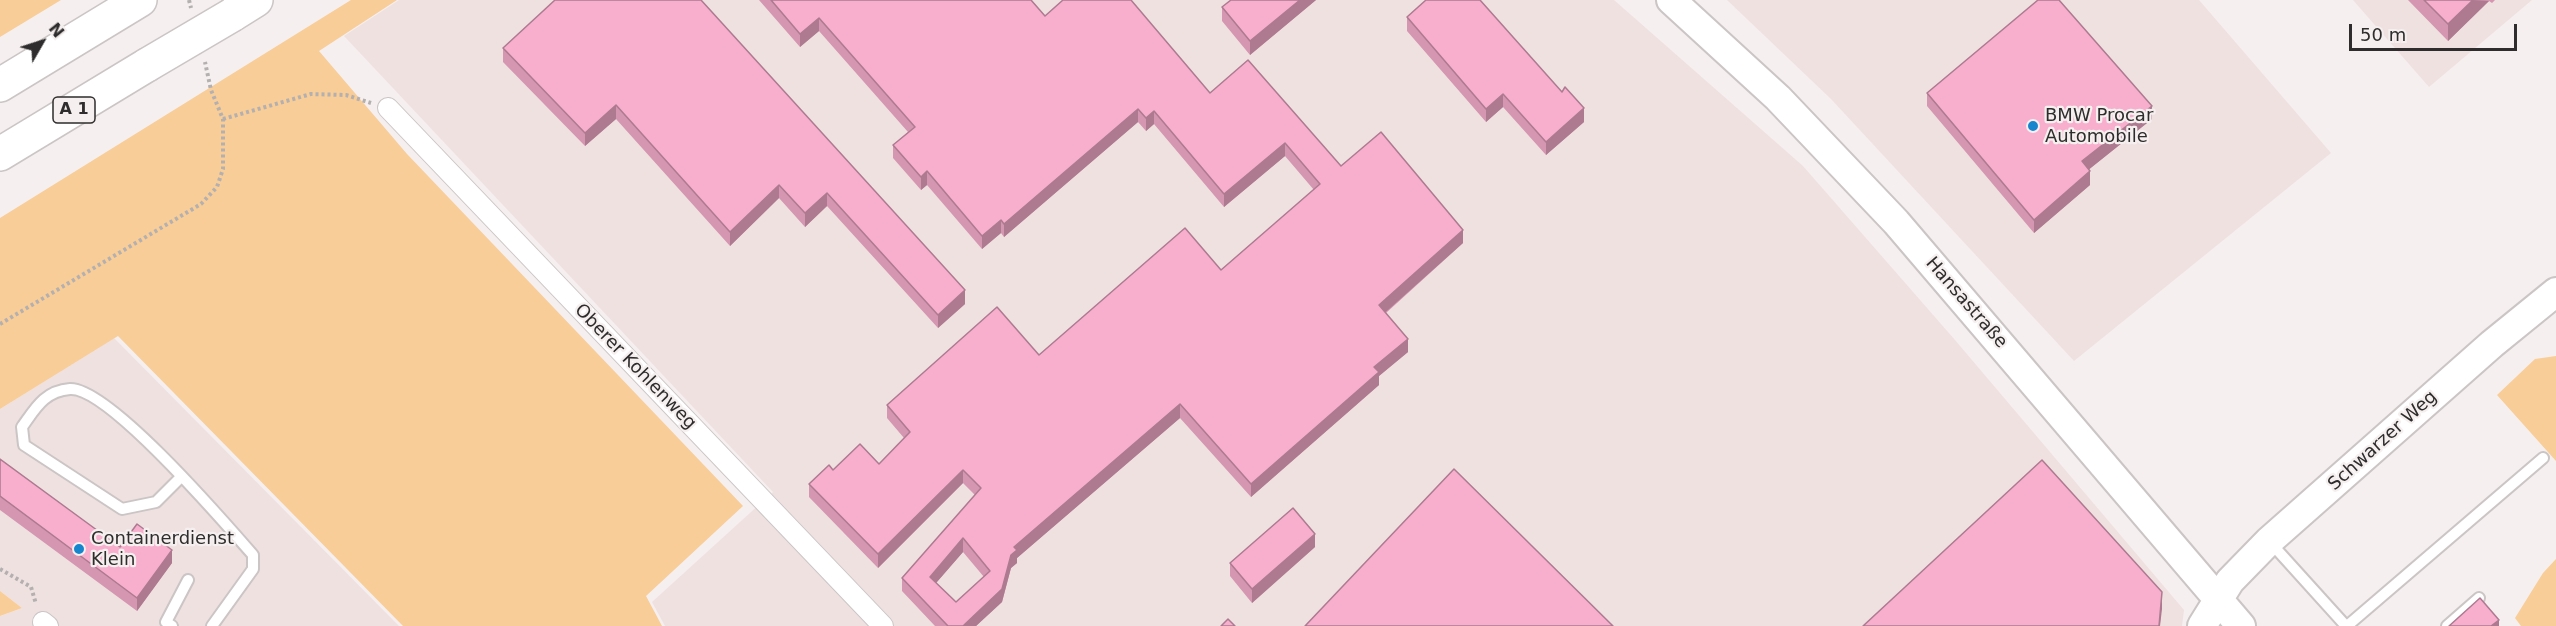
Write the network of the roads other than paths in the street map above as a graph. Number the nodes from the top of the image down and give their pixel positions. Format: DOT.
graph roads {
  1 [pos="140,0"];
  2 [pos="1671,0"];
  3 [pos="244,7"];
  4 [pos="0,84"];
  5 [pos="387,108"];
  6 [pos="0,154"];
  7 [pos="2556,292"];
  8 [pos="2543,458"];
  9 [pos="181,477"];
  10 [pos="2270,541"];
  11 [pos="188,580"];
  12 [pos="2218,598"];
  13 [pos="2479,598"];
  14 [pos="172,626"];
  15 [pos="212,626"];
  16 [pos="883,626"];
  17 [pos="2202,626"];
  18 [pos="2241,626"];
  19 [pos="2347,626"];
  20 [pos="2447,626"];
  1 -- 4 [label="highway"];
  2 -- 12 [label="main road, Hansastraße"];
  3 -- 6 [label="highway, A 1, bridge"];
  5 -- 16 [label="street, Oberer Kohlenweg"];
  7 -- 10 [label="main road, Schwarzer Weg"];
  8 -- 19 [label="lane"];
  9 -- 9 [label="lane"];
  9 -- 15 [label="lane"];
  10 -- 12 [label="main road, Schwarzer Weg"];
  10 -- 19 [label="lane"];
  11 -- 14 [label="lane"];
  12 -- 17 [label="main road, Schwarzer Weg"];
  12 -- 18 [label="main road, Hansastraße"];
  13 -- 20 [label="lane"];
}
